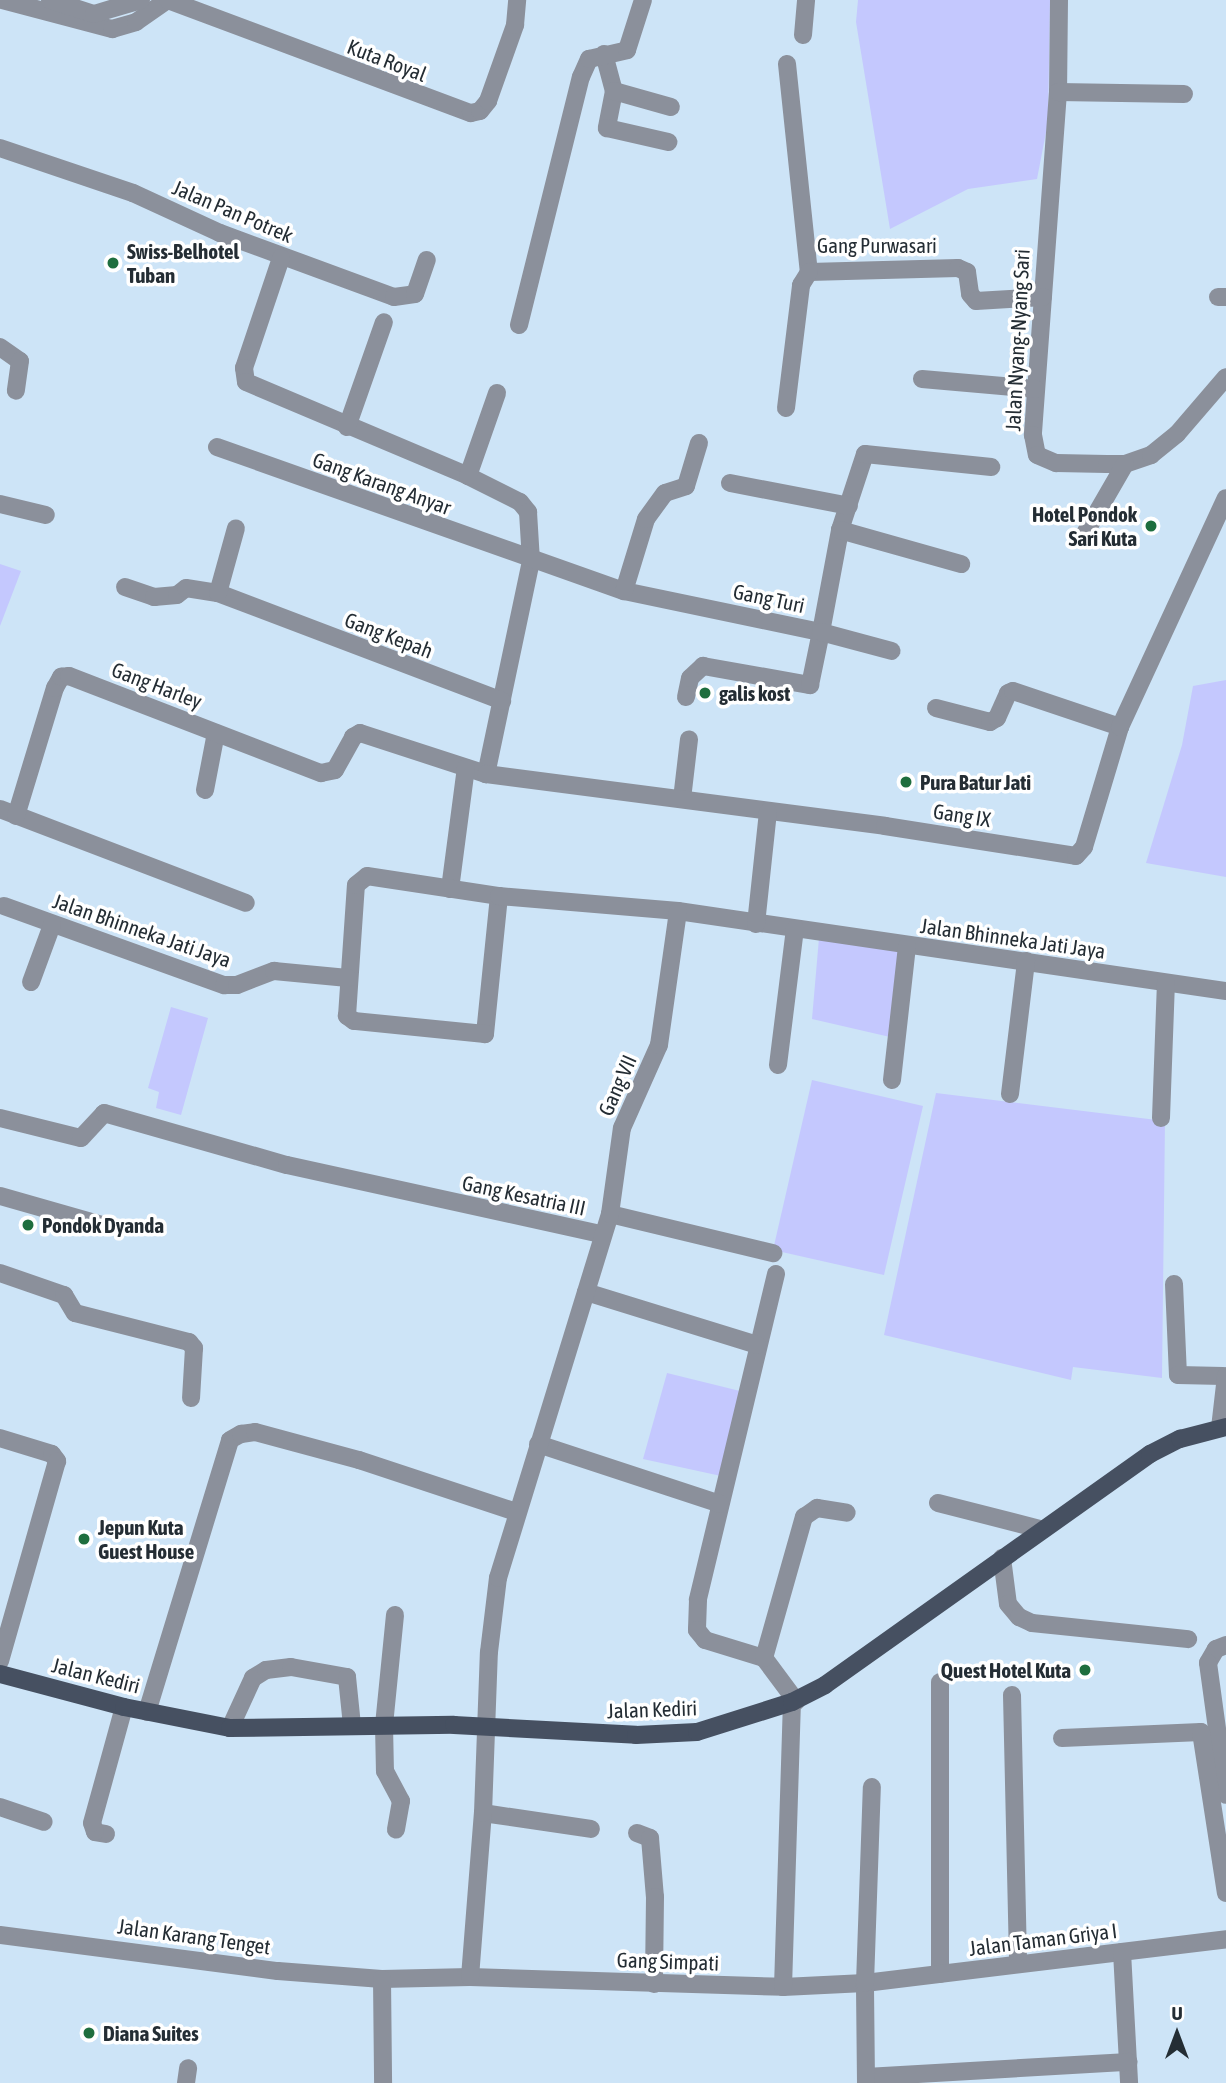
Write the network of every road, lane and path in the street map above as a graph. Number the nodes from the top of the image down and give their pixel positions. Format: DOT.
graph roads {
  1 [pos="2,0"];
  2 [pos="50,0"];
  3 [pos="141,0"];
  4 [pos="168,0"];
  5 [pos="517,0"];
  6 [pos="643,0"];
  7 [pos="806,0"];
  8 [pos="1059,0"];
  9 [pos="803,35"];
  10 [pos="604,54"];
  11 [pos="788,64"];
  12 [pos="614,91"];
  13 [pos="1058,92"];
  14 [pos="1184,94"];
  15 [pos="671,107"];
  16 [pos="668,142"];
  17 [pos="0,148"];
  18 [pos="281,258"];
  19 [pos="427,260"];
  20 [pos="809,272"];
  21 [pos="1043,297"];
  22 [pos="384,322"];
  23 [pos="519,325"];
  24 [pos="0,348"];
  25 [pos="1226,377"];
  26 [pos="922,379"];
  27 [pos="1036,389"];
  28 [pos="16,391"];
  29 [pos="497,393"];
  30 [pos="786,408"];
  31 [pos="347,427"];
  32 [pos="699,443"];
  33 [pos="217,447"];
  34 [pos="1125,464"];
  35 [pos="991,467"];
  36 [pos="468,476"];
  37 [pos="730,483"];
  38 [pos="1226,498"];
  39 [pos="0,504"];
  40 [pos="849,506"];
  41 [pos="46,515"];
  42 [pos="236,528"];
  43 [pos="840,530"];
  44 [pos="1084,535"];
  45 [pos="531,561"];
  46 [pos="961,564"];
  47 [pos="125,587"];
  48 [pos="624,592"];
  49 [pos="218,593"];
  50 [pos="821,632"];
  51 [pos="892,651"];
  52 [pos="686,697"];
  53 [pos="502,701"];
  54 [pos="936,708"];
  55 [pos="1120,727"];
  56 [pos="216,733"];
  57 [pos="353,737"];
  58 [pos="689,739"];
  59 [pos="466,768"];
  60 [pos="486,774"];
  61 [pos="205,790"];
  62 [pos="682,799"];
  63 [pos="8,812"];
  64 [pos="768,812"];
  65 [pos="450,889"];
  66 [pos="499,896"];
  67 [pos="246,903"];
  68 [pos="4,906"];
  69 [pos="678,912"];
  70 [pos="756,923"];
  71 [pos="52,925"];
  72 [pos="795,929"];
  73 [pos="907,946"];
  74 [pos="1026,961"];
  75 [pos="348,978"];
  76 [pos="31,982"];
  77 [pos="1166,983"];
  78 [pos="1226,991"];
  79 [pos="778,1065"];
  80 [pos="892,1080"];
  81 [pos="1010,1094"];
  82 [pos="0,1118"];
  83 [pos="1161,1118"];
  84 [pos="0,1196"];
  85 [pos="610,1214"];
  86 [pos="109,1227"];
  87 [pos="601,1234"];
  88 [pos="773,1253"];
  89 [pos="0,1273"];
  90 [pos="776,1274"];
  91 [pos="1174,1284"];
  92 [pos="586,1292"];
  93 [pos="757,1345"];
  94 [pos="1225,1376"];
  95 [pos="191,1398"];
  96 [pos="1223,1427"];
  97 [pos="0,1438"];
  98 [pos="538,1444"];
  99 [pos="938,1503"];
  100 [pos="720,1504"];
  101 [pos="516,1512"];
  102 [pos="848,1513"];
  103 [pos="1040,1530"];
  104 [pos="1002,1558"];
  105 [pos="395,1615"];
  106 [pos="1188,1639"];
  107 [pos="1226,1645"];
  108 [pos="764,1658"];
  109 [pos="0,1661"];
  110 [pos="0,1674"];
  111 [pos="940,1682"];
  112 [pos="1012,1695"];
  113 [pos="794,1702"];
  114 [pos="124,1707"];
  115 [pos="148,1712"];
  116 [pos="352,1725"];
  117 [pos="384,1725"];
  118 [pos="486,1726"];
  119 [pos="230,1728"];
  120 [pos="1062,1738"];
  121 [pos="872,1787"];
  122 [pos="1226,1795"];
  123 [pos="0,1807"];
  124 [pos="483,1813"];
  125 [pos="44,1822"];
  126 [pos="591,1829"];
  127 [pos="396,1830"];
  128 [pos="636,1833"];
  129 [pos="106,1834"];
  130 [pos="1226,1893"];
  131 [pos="0,1935"];
  132 [pos="1226,1939"];
  133 [pos="1122,1952"];
  134 [pos="1018,1963"];
  135 [pos="940,1975"];
  136 [pos="470,1977"];
  137 [pos="382,1979"];
  138 [pos="865,1983"];
  139 [pos="654,1984"];
  140 [pos="783,1987"];
  141 [pos="1129,2062"];
  142 [pos="866,2080"];
  143 [pos="383,2083"];
  144 [pos="1129,2083"];
  1 -- 4 [label="street, Kuta Royal"];
  2 -- 3 [label="street"];
  4 -- 5 [label="street, Kuta Royal"];
  6 -- 10 [label="street"];
  7 -- 9 [label="street"];
  8 -- 13 [label="street, Jalan Nyang-Nyang Sari"];
  10 -- 12 [label="street"];
  10 -- 23 [label="street"];
  11 -- 20 [label="street, Gang Purwasari"];
  12 -- 15 [label="street"];
  12 -- 16 [label="street"];
  13 -- 14 [label="street"];
  13 -- 21 [label="street, Jalan Nyang-Nyang Sari"];
  17 -- 18 [label="street, Jalan Pan Potrek"];
  18 -- 19 [label="street, Jalan Pan Potrek"];
  18 -- 31 [label="street"];
  20 -- 21 [label="street, Gang Purwasari"];
  20 -- 30 [label="street"];
  21 -- 27 [label="street, Jalan Nyang-Nyang Sari"];
  22 -- 31 [label="street"];
  24 -- 28 [label="street"];
  25 -- 34 [label="street, Jalan Nyang-Nyang Sari"];
  26 -- 27 [label="street"];
  27 -- 34 [label="street, Jalan Nyang-Nyang Sari"];
  29 -- 36 [label="street"];
  31 -- 36 [label="street"];
  32 -- 48 [label="street"];
  33 -- 45 [label="street, Gang Karang Anyar"];
  34 -- 44 [label="street"];
  35 -- 40 [label="street, Gang Turi"];
  36 -- 45 [label="street"];
  37 -- 40 [label="street"];
  38 -- 55 [label="street"];
  39 -- 41 [label="street"];
  40 -- 43 [label="street, Gang Turi"];
  42 -- 49 [label="street"];
  43 -- 46 [label="street"];
  43 -- 50 [label="street, Gang Turi"];
  45 -- 48 [label="street, Gang Turi"];
  45 -- 53 [label="street"];
  47 -- 49 [label="street, Gang Kepah"];
  48 -- 50 [label="street, Gang Turi"];
  49 -- 53 [label="street, Gang Kepah"];
  50 -- 51 [label="street"];
  50 -- 52 [label="street"];
  53 -- 60 [label="street"];
  54 -- 55 [label="street"];
  55 -- 64 [label="street, Gang IX"];
  56 -- 57 [label="street, Gang Harley"];
  56 -- 61 [label="street"];
  56 -- 63 [label="street, Gang Harley"];
  57 -- 59 [label="street, Gang IX"];
  58 -- 62 [label="street"];
  59 -- 60 [label="street, Gang IX"];
  59 -- 65 [label="street"];
  60 -- 62 [label="street, Gang IX"];
  62 -- 64 [label="street, Gang IX"];
  63 -- 67 [label="street, Gang Harley"];
  64 -- 70 [label="street"];
  65 -- 66 [label="street, Jalan Bhinneka Jati Jaya"];
  65 -- 75 [label="street, Jalan Bhinneka Jati Jaya"];
  66 -- 69 [label="street, Jalan Bhinneka Jati Jaya"];
  66 -- 75 [label="street"];
  68 -- 71 [label="street, Jalan Bhinneka Jati Jaya"];
  69 -- 70 [label="street, Jalan Bhinneka Jati Jaya"];
  69 -- 85 [label="street, Gang VII"];
  70 -- 72 [label="street, Jalan Bhinneka Jati Jaya"];
  71 -- 75 [label="street, Jalan Bhinneka Jati Jaya"];
  71 -- 76 [label="street"];
  72 -- 73 [label="street, Jalan Bhinneka Jati Jaya"];
  72 -- 79 [label="street"];
  73 -- 74 [label="street, Jalan Bhinneka Jati Jaya"];
  73 -- 80 [label="street"];
  74 -- 77 [label="street, Jalan Bhinneka Jati Jaya"];
  74 -- 81 [label="street"];
  77 -- 78 [label="street, Jalan Bhinneka Jati Jaya"];
  77 -- 83 [label="street"];
  82 -- 87 [label="street, Gang Kesatria III"];
  84 -- 86 [label="street"];
  85 -- 87 [label="street, Gang VII"];
  85 -- 88 [label="street"];
  87 -- 92 [label="street, Gang Kesatria III"];
  89 -- 95 [label="street"];
  90 -- 93 [label="street"];
  91 -- 94 [label="street"];
  92 -- 93 [label="street"];
  92 -- 98 [label="street, Gang Kesatria III"];
  93 -- 100 [label="street"];
  94 -- 96 [label="street"];
  96 -- 103 [label="main road, Jalan Kediri"];
  97 -- 109 [label="street"];
  98 -- 100 [label="street"];
  98 -- 101 [label="street, Gang Kesatria III"];
  99 -- 103 [label="street"];
  100 -- 108 [label="street"];
  101 -- 115 [label="street"];
  101 -- 118 [label="street, Gang Kesatria III"];
  102 -- 108 [label="street"];
  103 -- 104 [label="main road, Jalan Kediri"];
  104 -- 106 [label="street"];
  104 -- 113 [label="main road, Jalan Kediri"];
  105 -- 117 [label="street"];
  107 -- 122 [label="street"];
  108 -- 113 [label="street"];
  110 -- 114 [label="main road, Jalan Kediri"];
  111 -- 135 [label="street"];
  112 -- 134 [label="street"];
  113 -- 118 [label="main road, Jalan Kediri"];
  113 -- 140 [label="street"];
  114 -- 115 [label="main road, Jalan Kediri"];
  114 -- 129 [label="street"];
  115 -- 119 [label="main road, Jalan Kediri"];
  116 -- 117 [label="main road, Jalan Kediri"];
  116 -- 119 [label="main road, Jalan Kediri"];
  116 -- 119 [label="street"];
  117 -- 118 [label="main road, Jalan Kediri"];
  117 -- 127 [label="street"];
  118 -- 124 [label="street"];
  120 -- 130 [label="street"];
  121 -- 138 [label="street"];
  123 -- 125 [label="street"];
  124 -- 126 [label="street"];
  124 -- 136 [label="street"];
  128 -- 139 [label="street"];
  131 -- 137 [label="street, Jalan Karang Tenget"];
  132 -- 133 [label="street, Jalan Taman Griya I"];
  133 -- 134 [label="street, Jalan Taman Griya I"];
  133 -- 141 [label="street"];
  134 -- 135 [label="street, Jalan Taman Griya I"];
  135 -- 138 [label="street, Jalan Taman Griya I"];
  136 -- 137 [label="street, Jalan Karang Tenget"];
  136 -- 139 [label="street, Gang Simpati"];
  137 -- 143 [label="street"];
  138 -- 140 [label="street, Gang Simpati"];
  138 -- 142 [label="street"];
  139 -- 140 [label="street, Gang Simpati"];
  141 -- 142 [label="street"];
  141 -- 144 [label="street"];
}
